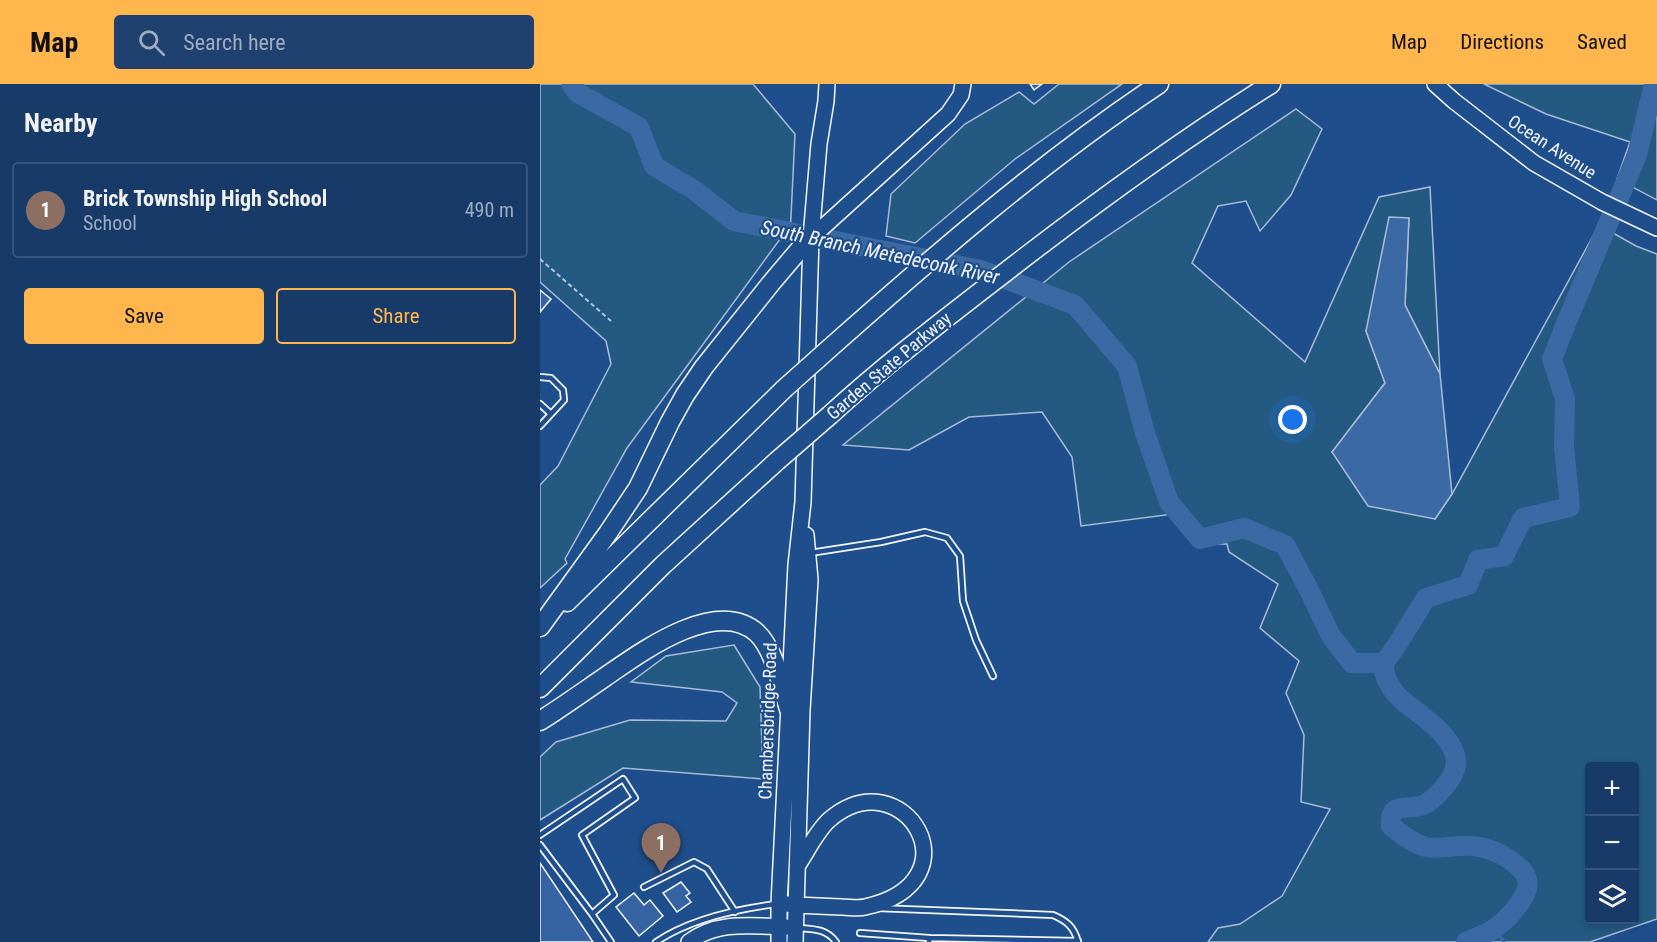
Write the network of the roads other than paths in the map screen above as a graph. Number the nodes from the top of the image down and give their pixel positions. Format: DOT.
graph roads {
  1 [pos="827,84"];
  2 [pos="838,84"];
  3 [pos="963,84"];
  4 [pos="1159,84"];
  5 [pos="1271,84"];
  6 [pos="1435,84"];
  7 [pos="826,101"];
  8 [pos="1657,228"];
  9 [pos="808,246"];
  10 [pos="540,377"];
  11 [pos="540,404"];
  12 [pos="551,414"];
  13 [pos="540,426"];
  14 [pos="803,502"];
  15 [pos="808,553"];
  16 [pos="540,628"];
  17 [pos="993,676"];
  18 [pos="540,688"];
  19 [pos="789,709"];
  20 [pos="540,721"];
  21 [pos="540,835"];
  22 [pos="540,844"];
  23 [pos="798,865"];
  24 [pos="644,887"];
  25 [pos="779,903"];
  26 [pos="796,905"];
  27 [pos="863,908"];
  28 [pos="592,914"];
  29 [pos="733,919"];
  30 [pos="688,925"];
  31 [pos="860,933"];
  32 [pos="779,934"];
  33 [pos="796,935"];
  34 [pos="929,940"];
  35 [pos="1060,940"];
  36 [pos="1078,941"];
  37 [pos="611,942"];
  38 [pos="656,942"];
  39 [pos="689,942"];
  40 [pos="837,942"];
  1 -- 7 [label="main road, Chambersbridge Road"];
  2 -- 7 [label="main road"];
  3 -- 9 [label="main road"];
  4 -- 16 [label="highway, bridge"];
  5 -- 18 [label="highway, Garden State Parkway, bridge"];
  6 -- 8 [label="main road, Ocean Avenue"];
  7 -- 9 [label="main road, Chambersbridge Road"];
  9 -- 14 [label="main road, Chambersbridge Road"];
  9 -- 16 [label="highway"];
  10 -- 12 [label="lane"];
  11 -- 12 [label="lane"];
  12 -- 13 [label="lane"];
  14 -- 15 [label="main road, Chambersbridge Road"];
  14 -- 19 [label="main road, Chambersbridge Road"];
  15 -- 17 [label="lane"];
  15 -- 23 [label="main road, Chambersbridge Road"];
  19 -- 20 [label="highway"];
  19 -- 25 [label="main road, Chambersbridge Road"];
  21 -- 28 [label="lane"];
  22 -- 28 [label="lane"];
  23 -- 26 [label="main road, Chambersbridge Road"];
  23 -- 27 [label="main road"];
  24 -- 29 [label="lane"];
  25 -- 26 [label="main road"];
  25 -- 29 [label="lane"];
  25 -- 32 [label="main road, Chambersbridge Road"];
  26 -- 27 [label="main road"];
  26 -- 33 [label="main road, Chambersbridge Road"];
  27 -- 36 [label="lane"];
  28 -- 37 [label="lane"];
  29 -- 30 [label="lane"];
  29 -- 30 [label="lane"];
  29 -- 32 [label="main road"];
  29 -- 39 [label="main road"];
  30 -- 38 [label="lane"];
  31 -- 34 [label="lane"];
  32 -- 33 [label="main road"];
  33 -- 40 [label="lane"];
  34 -- 35 [label="lane"];
  35 -- 36 [label="lane"];
}
